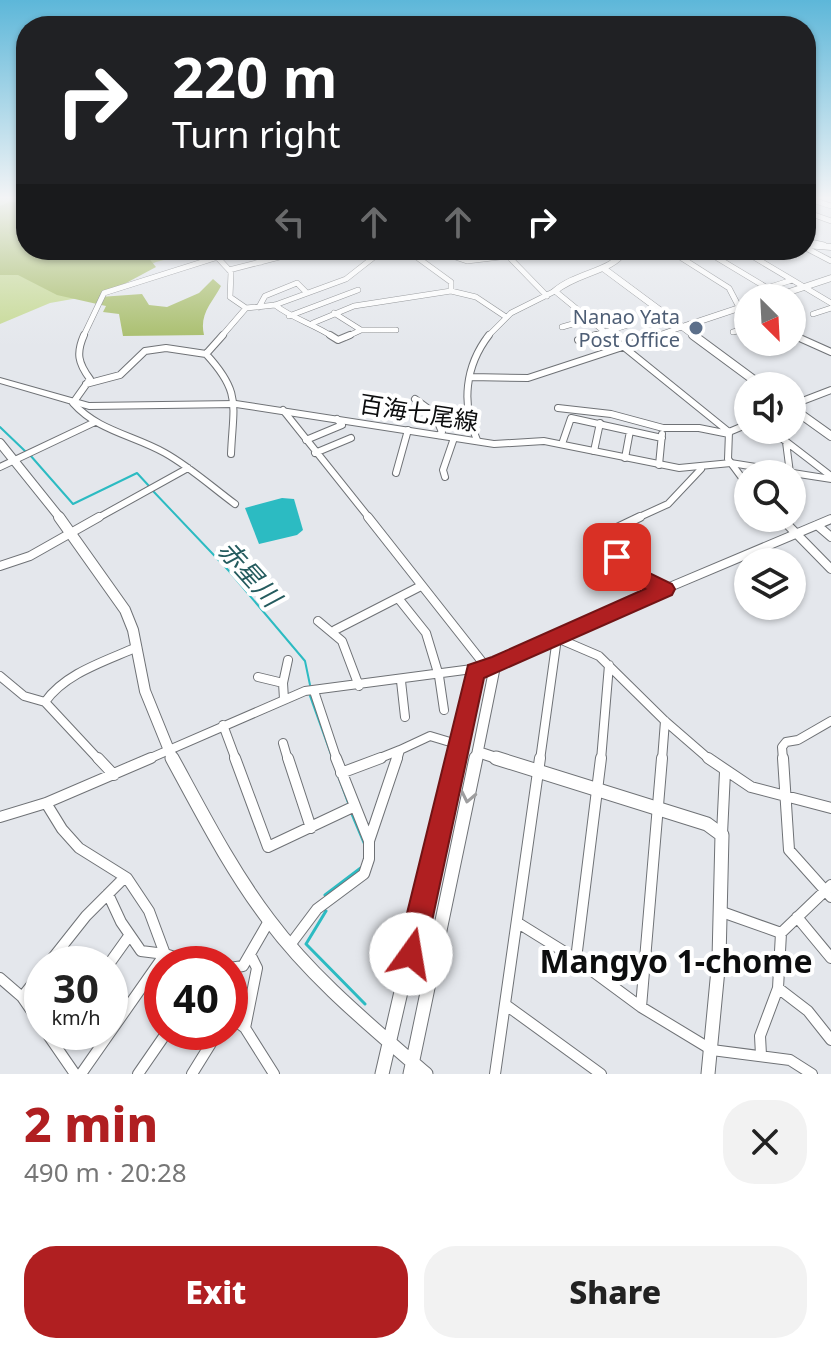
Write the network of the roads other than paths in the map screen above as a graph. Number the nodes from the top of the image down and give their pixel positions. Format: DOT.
graph roads {
  1 [pos="208,260"];
  2 [pos="220,260"];
  3 [pos="236,260"];
  4 [pos="268,260"];
  5 [pos="370,260"];
  6 [pos="424,260"];
  7 [pos="514,260"];
  8 [pos="618,260"];
  9 [pos="685,260"];
  10 [pos="721,260"];
  11 [pos="759,260"];
  12 [pos="261,262"];
  13 [pos="241,267"];
  14 [pos="603,268"];
  15 [pos="229,270"];
  16 [pos="831,278"];
  17 [pos="346,279"];
  18 [pos="792,280"];
  19 [pos="760,284"];
  20 [pos="780,284"];
  21 [pos="798,284"];
  22 [pos="806,287"];
  23 [pos="806,289"];
  24 [pos="358,290"];
  25 [pos="451,291"];
  26 [pos="555,291"];
  27 [pos="306,292"];
  28 [pos="547,296"];
  29 [pos="734,296"];
  30 [pos="367,304"];
  31 [pos="275,305"];
  32 [pos="831,306"];
  33 [pos="259,307"];
  34 [pos="246,308"];
  35 [pos="334,313"];
  36 [pos="734,314"];
  37 [pos="813,314"];
  38 [pos="289,316"];
  39 [pos="506,317"];
  40 [pos="590,319"];
  41 [pos="313,323"];
  42 [pos="631,324"];
  43 [pos="562,327"];
  44 [pos="682,327"];
  45 [pos="361,330"];
  46 [pos="396,330"];
  47 [pos="606,332"];
  48 [pos="578,340"];
  49 [pos="806,341"];
  50 [pos="831,341"];
  51 [pos="625,346"];
  52 [pos="817,346"];
  53 [pos="831,352"];
  54 [pos="206,354"];
  55 [pos="743,372"];
  56 [pos="470,377"];
  57 [pos="0,380"];
  58 [pos="85,384"];
  59 [pos="831,390"];
  60 [pos="415,399"];
  61 [pos="806,401"];
  62 [pos="73,403"];
  63 [pos="236,404"];
  64 [pos="558,408"];
  65 [pos="283,410"];
  66 [pos="602,413"];
  67 [pos="806,417"];
  68 [pos="337,419"];
  69 [pos="95,422"];
  70 [pos="599,424"];
  71 [pos="663,428"];
  72 [pos="408,430"];
  73 [pos="630,431"];
  74 [pos="734,431"];
  75 [pos="729,433"];
  76 [pos="439,435"];
  77 [pos="831,436"];
  78 [pos="351,438"];
  79 [pos="454,438"];
  80 [pos="662,438"];
  81 [pos="306,440"];
  82 [pos="477,440"];
  83 [pos="0,443"];
  84 [pos="562,444"];
  85 [pos="788,444"];
  86 [pos="594,451"];
  87 [pos="315,453"];
  88 [pos="231,454"];
  89 [pos="625,458"];
  90 [pos="14,460"];
  91 [pos="731,463"];
  92 [pos="734,464"];
  93 [pos="659,465"];
  94 [pos="0,467"];
  95 [pos="734,467"];
  96 [pos="188,468"];
  97 [pos="701,469"];
  98 [pos="396,473"];
  99 [pos="806,475"];
  100 [pos="445,477"];
  101 [pos="831,478"];
  102 [pos="235,504"];
  103 [pos="831,519"];
  104 [pos="817,525"];
  105 [pos="71,533"];
  106 [pos="797,533"];
  107 [pos="831,537"];
  108 [pos="0,566"];
  109 [pos="831,569"];
  110 [pos="421,586"];
  111 [pos="665,589"];
  112 [pos="398,598"];
  113 [pos="318,621"];
  114 [pos="335,630"];
  115 [pos="557,638"];
  116 [pos="137,647"];
  117 [pos="288,660"];
  118 [pos="609,665"];
  119 [pos="486,669"];
  120 [pos="0,676"];
  121 [pos="439,676"];
  122 [pos="258,677"];
  123 [pos="401,681"];
  124 [pos="283,683"];
  125 [pos="359,686"];
  126 [pos="314,691"];
  127 [pos="284,699"];
  128 [pos="45,702"];
  129 [pos="444,710"];
  130 [pos="405,717"];
  131 [pos="665,721"];
  132 [pos="831,721"];
  133 [pos="223,725"];
  134 [pos="283,743"];
  135 [pos="460,745"];
  136 [pos="400,750"];
  137 [pos="168,751"];
  138 [pos="478,752"];
  139 [pos="540,770"];
  140 [pos="725,772"];
  141 [pos="341,773"];
  142 [pos="114,775"];
  143 [pos="598,790"];
  144 [pos="785,796"];
  145 [pos="46,803"];
  146 [pos="355,806"];
  147 [pos="831,808"];
  148 [pos="660,810"];
  149 [pos="0,817"];
  150 [pos="311,828"];
  151 [pos="722,835"];
  152 [pos="369,841"];
  153 [pos="125,877"];
  154 [pos="829,891"];
  155 [pos="108,894"];
  156 [pos="722,912"];
  157 [pos="797,917"];
  158 [pos="269,921"];
  159 [pos="518,923"];
  160 [pos="781,933"];
  161 [pos="129,936"];
  162 [pos="62,946"];
  163 [pos="122,946"];
  164 [pos="162,946"];
  165 [pos="289,947"];
  166 [pos="144,951"];
  167 [pos="251,956"];
  168 [pos="831,958"];
  169 [pos="576,959"];
  170 [pos="248,960"];
  171 [pos="0,978"];
  172 [pos="144,983"];
  173 [pos="778,988"];
  174 [pos="24,994"];
  175 [pos="22,997"];
  176 [pos="24,1000"];
  177 [pos="506,1005"];
  178 [pos="641,1007"];
  179 [pos="248,1013"];
  180 [pos="248,1033"];
  181 [pos="831,1040"];
  182 [pos="390,1044"];
  183 [pos="63,1050"];
  184 [pos="155,1050"];
  185 [pos="207,1050"];
  186 [pos="712,1050"];
  187 [pos="761,1055"];
  188 [pos="411,1069"];
  189 [pos="78,1074"];
  190 [pos="138,1074"];
  191 [pos="192,1074"];
  192 [pos="274,1074"];
  193 [pos="382,1074"];
  194 [pos="426,1074"];
  195 [pos="495,1074"];
  196 [pos="601,1074"];
  197 [pos="708,1074"];
  198 [pos="812,1074"];
  1 -- 58 [label="street"];
  2 -- 15 [label="street"];
  3 -- 13 [label="street"];
  4 -- 12 [label="street"];
  5 -- 17 [label="street"];
  6 -- 25 [label="street"];
  7 -- 28 [label="street"];
  8 -- 14 [label="street"];
  9 -- 29 [label="street"];
  10 -- 19 [label="street"];
  11 -- 18 [label="street"];
  12 -- 13 [label="street"];
  13 -- 15 [label="street"];
  14 -- 26 [label="street"];
  14 -- 44 [label="street"];
  15 -- 34 [label="street"];
  16 -- 22 [label="street"];
  17 -- 24 [label="street"];
  17 -- 27 [label="street"];
  18 -- 20 [label="street"];
  18 -- 21 [label="street"];
  23 -- 32 [label="street"];
  24 -- 30 [label="street"];
  24 -- 38 [label="street"];
  25 -- 30 [label="street"];
  25 -- 39 [label="street"];
  26 -- 28 [label="street"];
  26 -- 40 [label="street"];
  27 -- 31 [label="street"];
  27 -- 33 [label="street"];
  28 -- 39 [label="street"];
  30 -- 35 [label="street"];
  31 -- 33 [label="street"];
  31 -- 38 [label="street"];
  32 -- 37 [label="street"];
  33 -- 34 [label="street"];
  34 -- 54 [label="street"];
  35 -- 41 [label="street"];
  35 -- 45 [label="street"];
  36 -- 44 [label="street"];
  38 -- 41 [label="street"];
  39 -- 56 [label="street"];
  40 -- 43 [label="street"];
  40 -- 47 [label="street"];
  41 -- 45 [label="street"];
  42 -- 47 [label="street"];
  44 -- 51 [label="street"];
  44 -- 55 [label="street"];
  45 -- 46 [label="street"];
  47 -- 48 [label="street"];
  47 -- 51 [label="street"];
  49 -- 52 [label="street"];
  50 -- 52 [label="street"];
  51 -- 56 [label="street"];
  51 -- 75 [label="street"];
  52 -- 53 [label="street"];
  54 -- 58 [label="street"];
  54 -- 63 [label="street"];
  56 -- 82 [label="street"];
  57 -- 62 [label="main road, 百海七尾線"];
  58 -- 62 [label="street"];
  59 -- 61 [label="street"];
  60 -- 76 [label="street"];
  62 -- 63 [label="main road, 百海七尾線"];
  62 -- 69 [label="street"];
  63 -- 65 [label="main road, 百海七尾線"];
  63 -- 88 [label="street"];
  64 -- 66 [label="street"];
  65 -- 68 [label="main road, 百海七尾線"];
  65 -- 81 [label="street"];
  66 -- 70 [label="street"];
  66 -- 71 [label="street"];
  67 -- 77 [label="street"];
  68 -- 72 [label="main road, 百海七尾線"];
  68 -- 81 [label="street"];
  69 -- 90 [label="street"];
  69 -- 96 [label="street"];
  70 -- 73 [label="street"];
  70 -- 84 [label="street"];
  70 -- 86 [label="street"];
  71 -- 75 [label="street"];
  71 -- 80 [label="street"];
  72 -- 76 [label="main road, 百海七尾線"];
  72 -- 98 [label="street"];
  73 -- 80 [label="street"];
  73 -- 89 [label="street"];
  74 -- 75 [label="street"];
  75 -- 91 [label="street"];
  76 -- 79 [label="main road, 百海七尾線"];
  78 -- 87 [label="street"];
  79 -- 82 [label="main road, 百海七尾線"];
  79 -- 100 [label="street"];
  80 -- 93 [label="street"];
  81 -- 87 [label="street"];
  82 -- 84 [label="main road, 百海七尾線"];
  83 -- 90 [label="street"];
  84 -- 86 [label="main road, 百海七尾線"];
  85 -- 101 [label="street"];
  86 -- 89 [label="main road, 百海七尾線"];
  87 -- 110 [label="street"];
  89 -- 93 [label="main road, 百海七尾線"];
  90 -- 94 [label="street"];
  90 -- 105 [label="street"];
  91 -- 92 [label="main road, 百海七尾線"];
  91 -- 95 [label="street"];
  91 -- 97 [label="main road, 百海七尾線"];
  93 -- 97 [label="main road, 百海七尾線"];
  96 -- 102 [label="street"];
  96 -- 105 [label="street"];
  97 -- 111 [label="street"];
  99 -- 101 [label="main road, 百海七尾線"];
  103 -- 104 [label="street"];
  104 -- 106 [label="street"];
  104 -- 107 [label="street"];
  105 -- 108 [label="street"];
  105 -- 116 [label="street"];
  106 -- 109 [label="street"];
  106 -- 111 [label="street"];
  110 -- 112 [label="street"];
  110 -- 119 [label="street"];
  111 -- 115 [label="street"];
  112 -- 114 [label="street"];
  112 -- 121 [label="street"];
  113 -- 114 [label="street"];
  114 -- 125 [label="street"];
  115 -- 118 [label="street"];
  115 -- 119 [label="street"];
  115 -- 139 [label="street"];
  116 -- 128 [label="street"];
  116 -- 137 [label="street"];
  117 -- 124 [label="street"];
  118 -- 131 [label="street"];
  118 -- 143 [label="street"];
  119 -- 121 [label="street"];
  119 -- 135 [label="street"];
  119 -- 138 [label="street"];
  120 -- 128 [label="street"];
  121 -- 123 [label="street"];
  121 -- 129 [label="street"];
  122 -- 124 [label="street"];
  123 -- 125 [label="street"];
  123 -- 130 [label="street"];
  124 -- 127 [label="street"];
  125 -- 126 [label="street"];
  126 -- 127 [label="street"];
  126 -- 141 [label="street"];
  127 -- 133 [label="street"];
  128 -- 142 [label="street"];
  131 -- 140 [label="street"];
  131 -- 148 [label="street"];
  132 -- 144 [label="street"];
  133 -- 137 [label="street"];
  133 -- 150 [label="street"];
  134 -- 150 [label="street"];
  135 -- 136 [label="street"];
  135 -- 182 [label="street"];
  136 -- 141 [label="street"];
  136 -- 152 [label="street"];
  137 -- 142 [label="street"];
  137 -- 158 [label="street"];
  138 -- 139 [label="street"];
  138 -- 188 [label="street, one-way"];
  139 -- 143 [label="street"];
  139 -- 159 [label="street"];
  140 -- 144 [label="street"];
  140 -- 151 [label="street"];
  141 -- 146 [label="street"];
  142 -- 145 [label="street"];
  143 -- 148 [label="street"];
  143 -- 169 [label="street"];
  144 -- 147 [label="street"];
  144 -- 154 [label="street"];
  145 -- 149 [label="street"];
  145 -- 153 [label="street"];
  146 -- 150 [label="street"];
  146 -- 152 [label="street"];
  148 -- 151 [label="street"];
  148 -- 178 [label="street"];
  151 -- 156 [label="street"];
  152 -- 165 [label="street"];
  153 -- 155 [label="street"];
  153 -- 164 [label="street"];
  154 -- 157 [label="street"];
  155 -- 161 [label="street"];
  155 -- 162 [label="street"];
  156 -- 160 [label="street"];
  156 -- 186 [label="street"];
  157 -- 160 [label="street"];
  157 -- 168 [label="street"];
  158 -- 165 [label="street"];
  158 -- 167 [label="street"];
  159 -- 169 [label="street"];
  159 -- 177 [label="street"];
  160 -- 173 [label="street"];
  161 -- 163 [label="street"];
  161 -- 166 [label="street"];
  165 -- 182 [label="street"];
  167 -- 170 [label="street"];
  167 -- 179 [label="street"];
  169 -- 178 [label="street"];
  171 -- 175 [label="street"];
  172 -- 189 [label="street"];
  173 -- 181 [label="street"];
  173 -- 187 [label="street"];
  174 -- 175 [label="street"];
  175 -- 176 [label="street"];
  177 -- 195 [label="street"];
  177 -- 196 [label="street"];
  178 -- 186 [label="street"];
  180 -- 192 [label="street"];
  182 -- 188 [label="street"];
  182 -- 193 [label="street"];
  183 -- 189 [label="street"];
  184 -- 190 [label="street"];
  185 -- 191 [label="street"];
  186 -- 187 [label="street"];
  186 -- 197 [label="street"];
  187 -- 198 [label="street"];
  188 -- 194 [label="street"];
}
